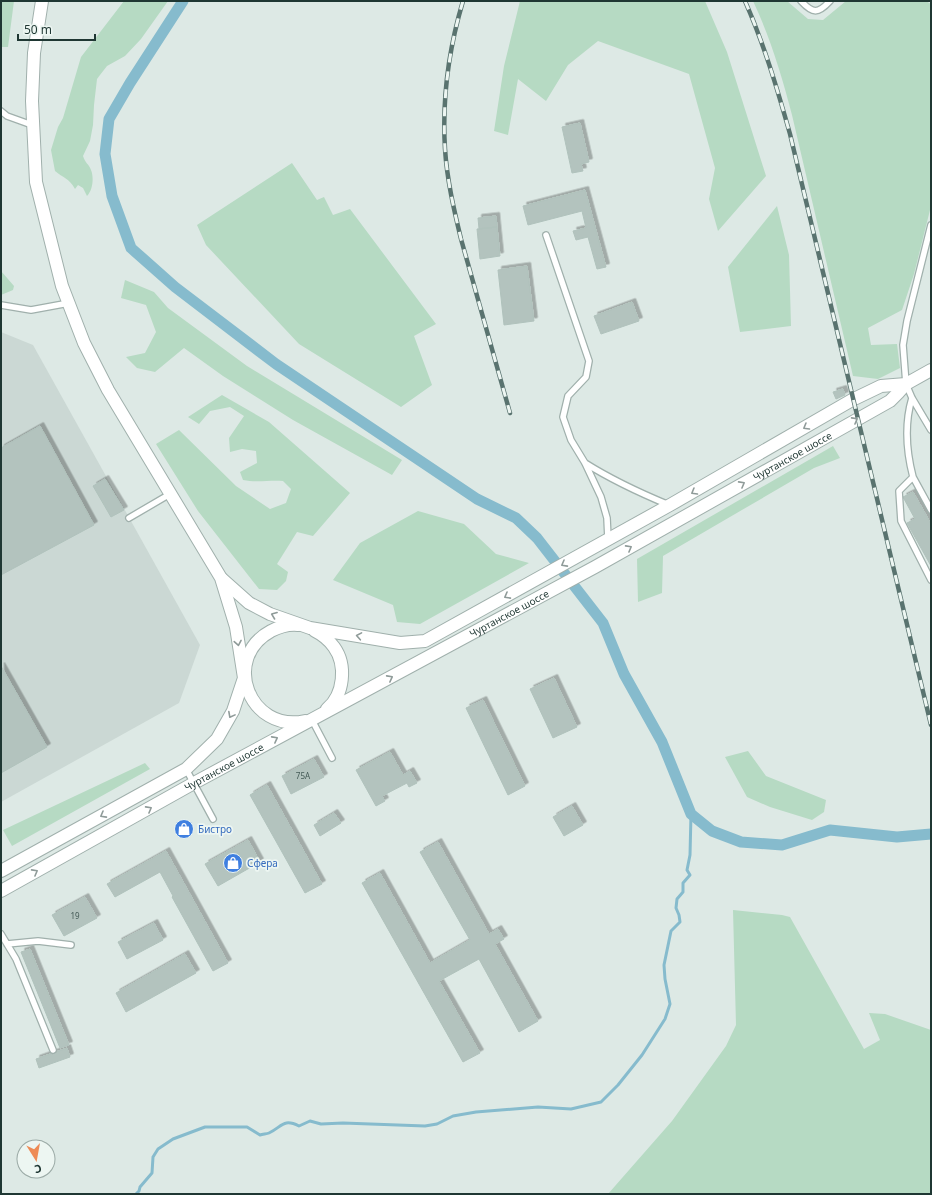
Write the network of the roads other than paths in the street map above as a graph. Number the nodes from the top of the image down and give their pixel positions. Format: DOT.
graph roads {
  1 [pos="42,1"];
  2 [pos="801,1"];
  3 [pos="830,1"];
  4 [pos="1,112"];
  5 [pos="32,125"];
  6 [pos="931,225"];
  7 [pos="546,235"];
  8 [pos="69,303"];
  9 [pos="1,305"];
  10 [pos="931,370"];
  11 [pos="906,384"];
  12 [pos="912,398"];
  13 [pos="931,430"];
  14 [pos="585,463"];
  15 [pos="913,477"];
  16 [pos="170,494"];
  17 [pos="670,506"];
  18 [pos="931,510"];
  19 [pos="129,518"];
  20 [pos="608,539"];
  21 [pos="221,578"];
  22 [pos="931,580"];
  23 [pos="310,628"];
  24 [pos="244,678"];
  25 [pos="315,718"];
  26 [pos="332,758"];
  27 [pos="186,769"];
  28 [pos="194,784"];
  29 [pos="213,819"];
  30 [pos="1,871"];
  31 [pos="1,891"];
  32 [pos="1,934"];
  33 [pos="7,944"];
  34 [pos="71,945"];
  35 [pos="53,1050"];
  1 -- 5 [label="street"];
  2 -- 3 [label="lane"];
  4 -- 5 [label="lane"];
  5 -- 8 [label="street"];
  6 -- 11 [label="lane"];
  7 -- 14 [label="lane"];
  8 -- 9 [label="lane"];
  8 -- 16 [label="street"];
  10 -- 11 [label="street"];
  11 -- 12 [label="lane"];
  11 -- 17 [label="street, Чуртанское шоссе, one-way"];
  25 -- 11 [label="street, Чуртанское шоссе, one-way"];
  12 -- 13 [label="lane"];
  12 -- 15 [label="lane"];
  14 -- 17 [label="lane"];
  14 -- 20 [label="lane"];
  15 -- 18 [label="lane"];
  15 -- 22 [label="lane"];
  16 -- 19 [label="lane"];
  16 -- 21 [label="street"];
  17 -- 20 [label="street, Чуртанское шоссе"];
  20 -- 23 [label="street, Чуртанское шоссе, one-way"];
  23 -- 21 [label="street, Чуртанское шоссе, one-way"];
  21 -- 24 [label="street, one-way"];
  23 -- 24 [label="street"];
  23 -- 25 [label="street"];
  24 -- 25 [label="street"];
  24 -- 27 [label="street, Чуртанское шоссе, one-way"];
  25 -- 26 [label="lane"];
  28 -- 25 [label="street, Чуртанское шоссе, one-way"];
  27 -- 28 [label="lane"];
  27 -- 30 [label="street, Чуртанское шоссе, one-way"];
  28 -- 29 [label="lane"];
  31 -- 28 [label="street, Чуртанское шоссе, one-way"];
  32 -- 33 [label="lane"];
  33 -- 34 [label="lane"];
  33 -- 35 [label="lane"];
}
